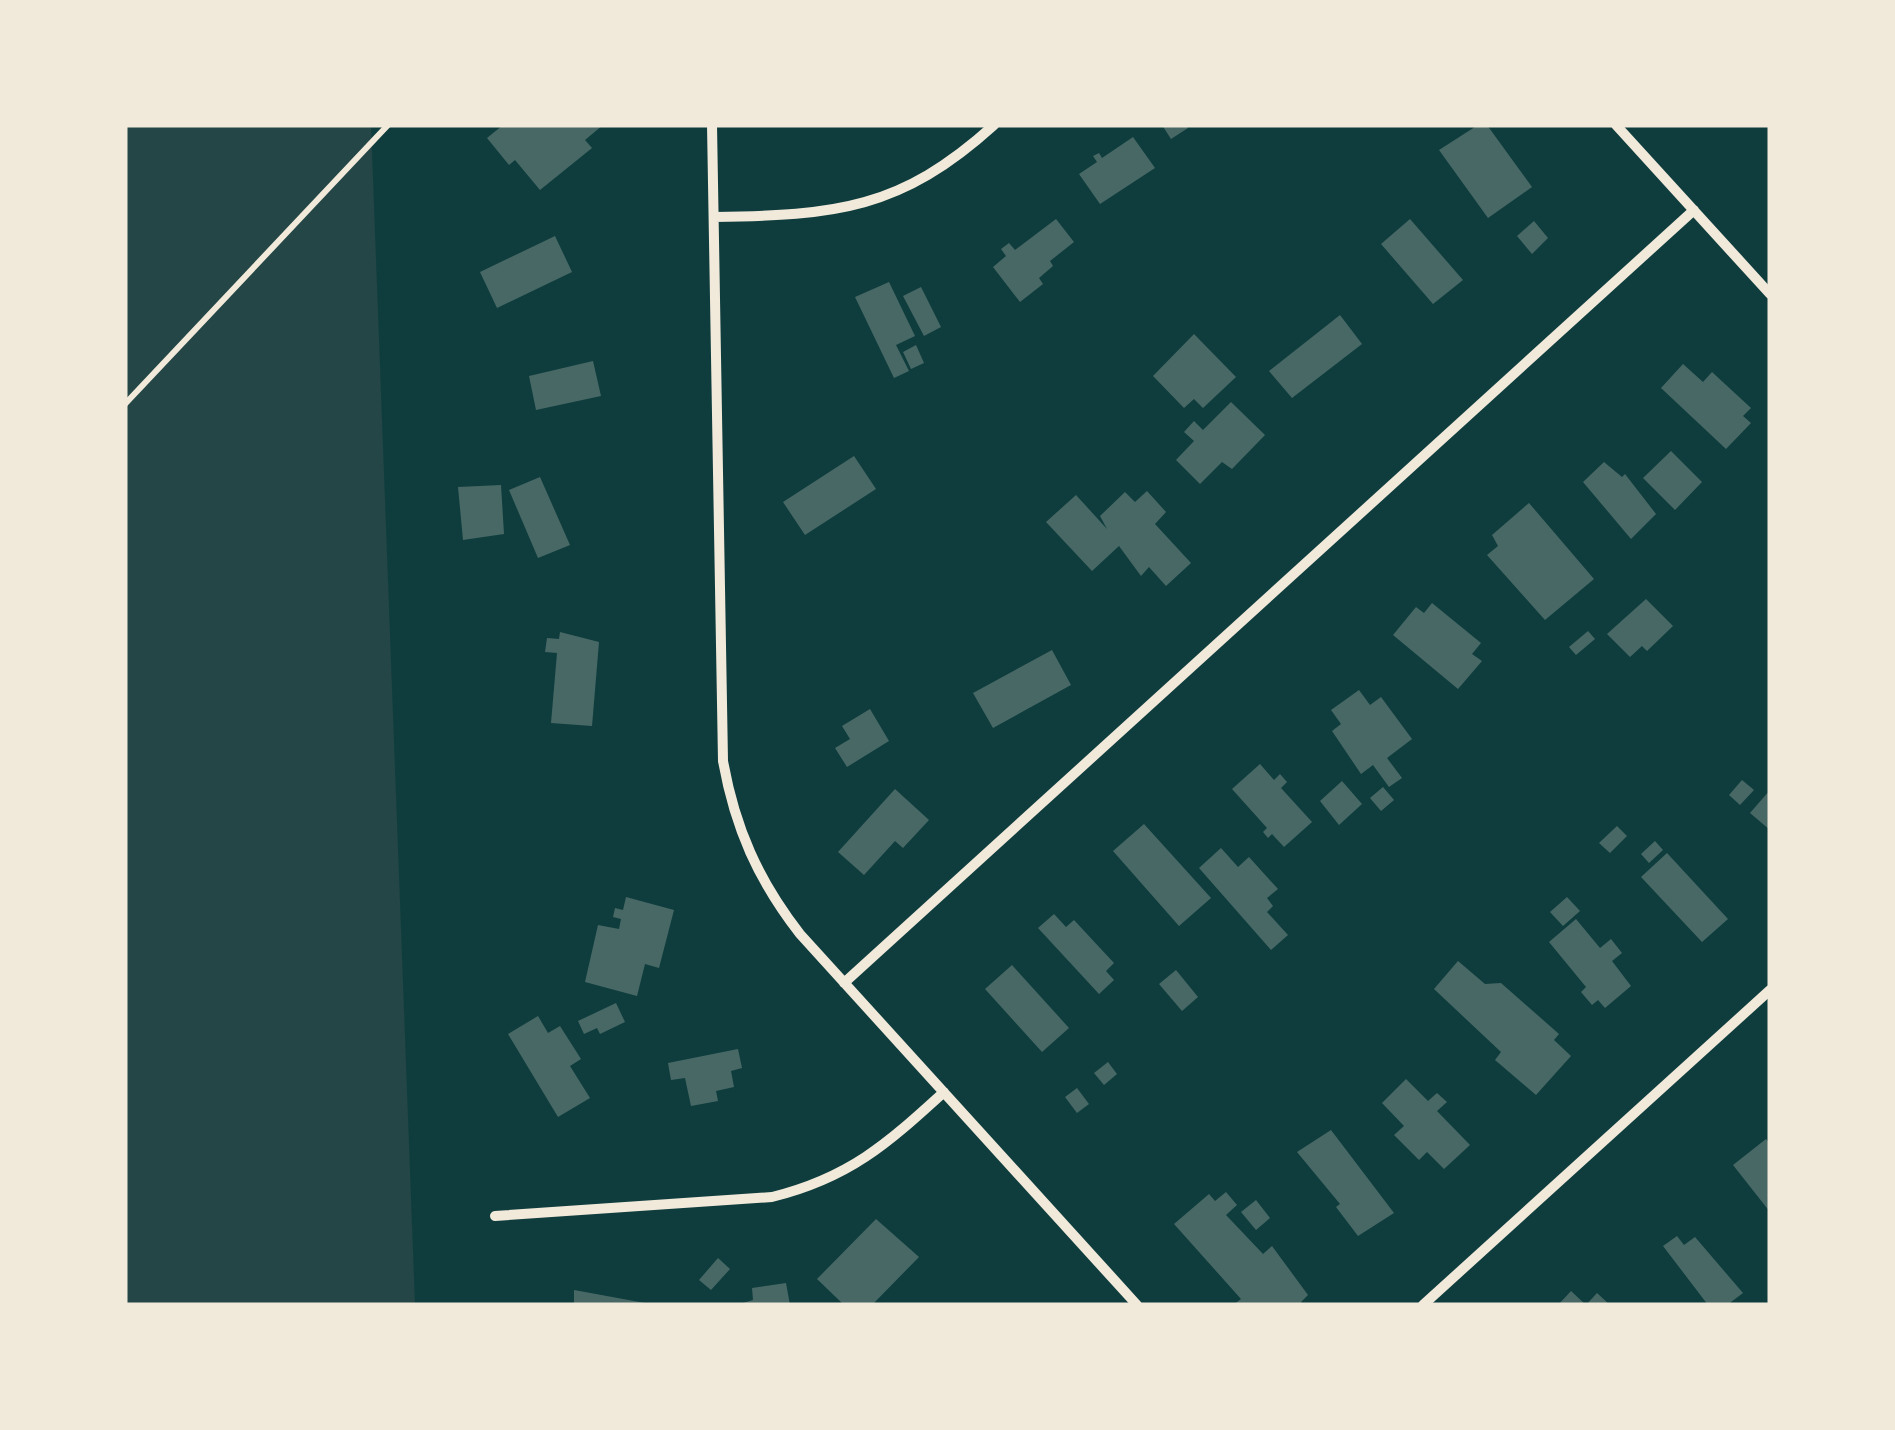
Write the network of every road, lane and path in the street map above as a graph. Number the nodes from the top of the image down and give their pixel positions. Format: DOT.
graph roads {
  1 [pos="388,125"];
  2 [pos="712,125"];
  3 [pos="994,125"];
  4 [pos="1616,125"];
  5 [pos="1694,210"];
  6 [pos="714,217"];
  7 [pos="1770,294"];
  8 [pos="125,404"];
  9 [pos="844,983"];
  10 [pos="1770,990"];
  11 [pos="944,1092"];
  12 [pos="495,1216"];
  13 [pos="1137,1305"];
  14 [pos="1423,1305"];
  1 -- 8 [label="path"];
  2 -- 6 [label="street"];
  3 -- 6 [label="street"];
  4 -- 5 [label="street"];
  5 -- 7 [label="street"];
  5 -- 9 [label="street"];
  6 -- 9 [label="street"];
  9 -- 11 [label="street"];
  10 -- 14 [label="street"];
  11 -- 12 [label="street"];
  11 -- 13 [label="street"];
}
